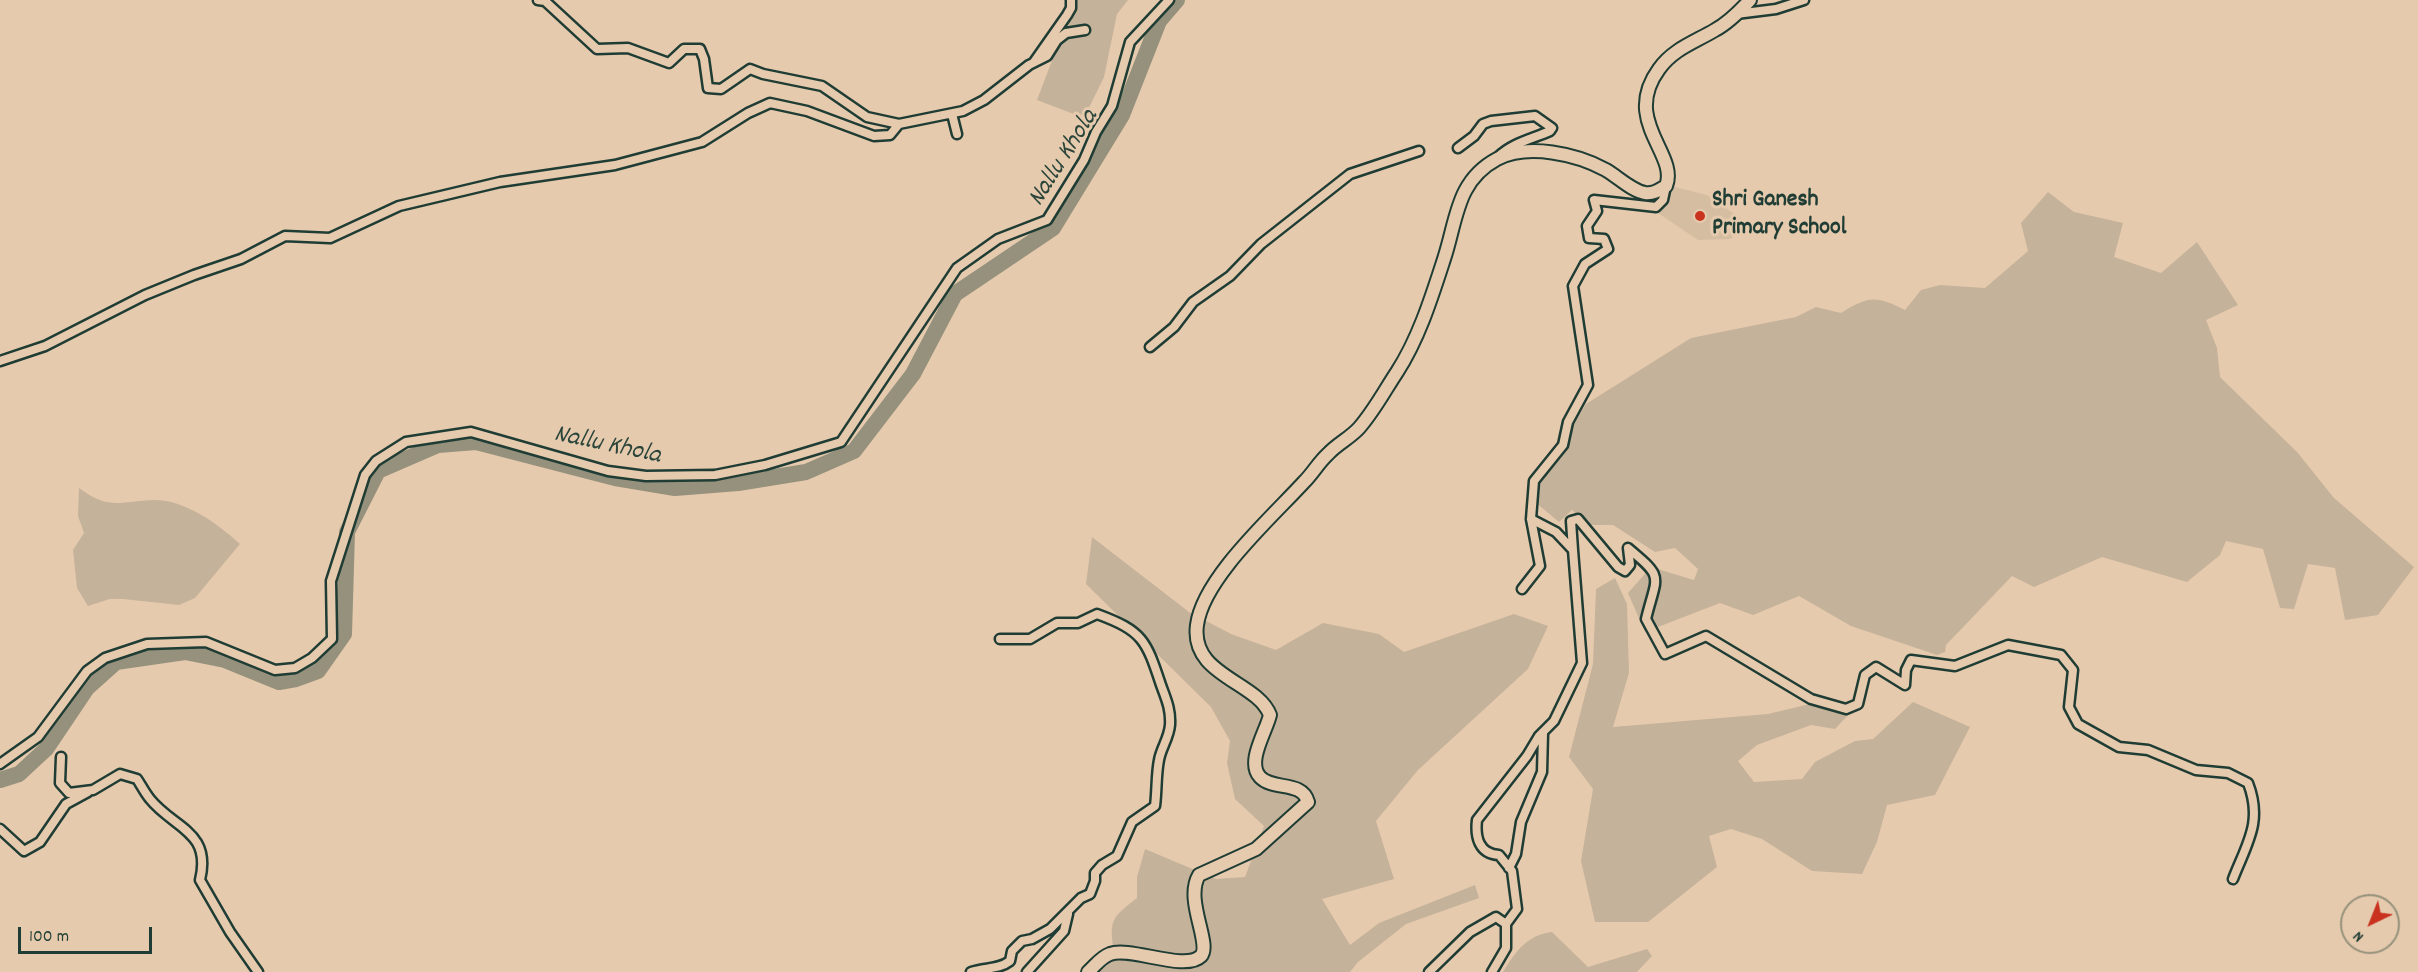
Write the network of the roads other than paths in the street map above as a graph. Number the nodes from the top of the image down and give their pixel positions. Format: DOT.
graph roads {
  1 [pos="538,0"];
  2 [pos="1071,0"];
  3 [pos="1169,0"];
  4 [pos="1750,0"];
  5 [pos="1804,0"];
  6 [pos="1736,14"];
  7 [pos="1085,30"];
  8 [pos="1034,62"];
  9 [pos="952,114"];
  10 [pos="899,124"];
  11 [pos="957,134"];
  12 [pos="1458,148"];
  13 [pos="1419,151"];
  14 [pos="1496,160"];
  15 [pos="1666,186"];
  16 [pos="1150,347"];
  17 [pos="0,361"];
  18 [pos="1531,519"];
  19 [pos="1573,550"];
  20 [pos="1522,589"];
  21 [pos="1000,639"];
  22 [pos="1543,734"];
  23 [pos="61,757"];
  24 [pos="0,764"];
  25 [pos="93,790"];
  26 [pos="0,829"];
  27 [pos="1509,868"];
  28 [pos="2233,879"];
  29 [pos="1068,914"];
  30 [pos="1506,924"];
  31 [pos="258,972"];
  32 [pos="971,972"];
  33 [pos="1027,972"];
  34 [pos="1088,972"];
  35 [pos="1429,972"];
  36 [pos="1492,972"];
  1 -- 10 [label="street"];
  2 -- 8 [label="street"];
  3 -- 24 [label="street"];
  4 -- 6 [label="main road"];
  5 -- 6 [label="street"];
  6 -- 15 [label="main road"];
  7 -- 8 [label="street"];
  8 -- 9 [label="street"];
  9 -- 10 [label="street"];
  9 -- 11 [label="street"];
  10 -- 17 [label="street"];
  12 -- 14 [label="street"];
  13 -- 16 [label="street"];
  14 -- 15 [label="main road"];
  14 -- 34 [label="main road"];
  15 -- 18 [label="street"];
  18 -- 19 [label="street"];
  18 -- 20 [label="street"];
  19 -- 22 [label="street"];
  19 -- 28 [label="street"];
  21 -- 29 [label="street"];
  22 -- 27 [label="street"];
  22 -- 27 [label="street"];
  23 -- 25 [label="street"];
  25 -- 26 [label="street"];
  25 -- 31 [label="street"];
  27 -- 30 [label="street"];
  29 -- 32 [label="street"];
  29 -- 33 [label="street"];
  30 -- 35 [label="street"];
  30 -- 36 [label="street"];
}
